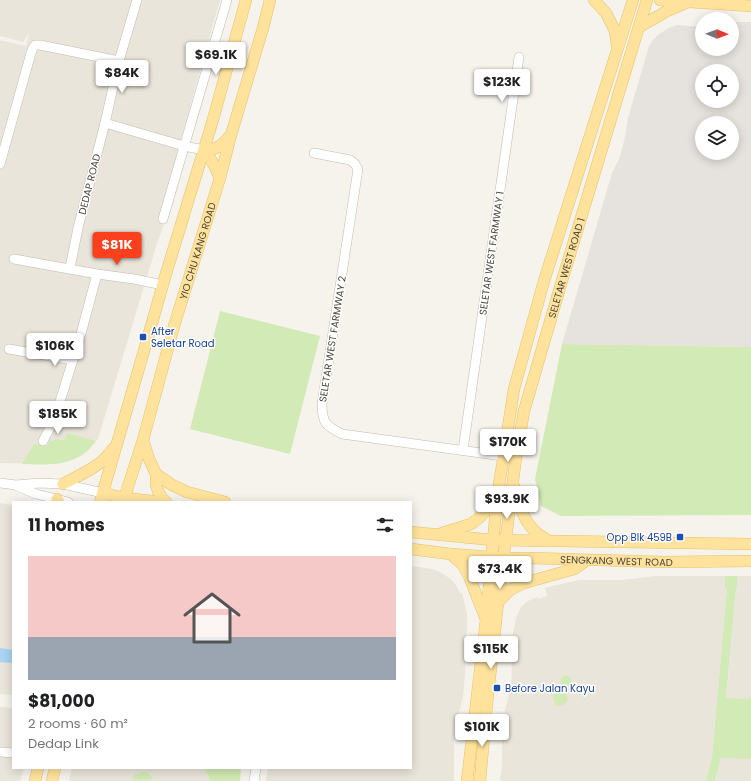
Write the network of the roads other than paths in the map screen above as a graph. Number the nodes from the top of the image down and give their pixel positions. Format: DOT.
graph roads {
  1 [pos="137,0"];
  2 [pos="227,0"];
  3 [pos="246,0"];
  4 [pos="270,0"];
  5 [pos="594,0"];
  6 [pos="633,0"];
  7 [pos="647,0"];
  8 [pos="660,0"];
  9 [pos="689,2"];
  10 [pos="751,6"];
  11 [pos="639,27"];
  12 [pos="618,50"];
  13 [pos="519,58"];
  14 [pos="119,61"];
  15 [pos="105,123"];
  16 [pos="231,135"];
  17 [pos="184,146"];
  18 [pos="204,150"];
  19 [pos="314,153"];
  20 [pos="0,164"];
  21 [pos="220,178"];
  22 [pos="163,218"];
  23 [pos="14,259"];
  24 [pos="70,268"];
  25 [pos="97,274"];
  26 [pos="163,285"];
  27 [pos="10,349"];
  28 [pos="73,360"];
  29 [pos="143,440"];
  30 [pos="43,441"];
  31 [pos="116,446"];
  32 [pos="463,450"];
  33 [pos="498,455"];
  34 [pos="156,474"];
  35 [pos="513,482"];
  36 [pos="0,483"];
  37 [pos="63,484"];
  38 [pos="16,485"];
  39 [pos="101,498"];
  40 [pos="497,498"];
  41 [pos="123,500"];
  42 [pos="61,501"];
  43 [pos="142,501"];
  44 [pos="165,501"];
  45 [pos="221,501"];
  46 [pos="412,532"];
  47 [pos="436,535"];
  48 [pos="493,540"];
  49 [pos="506,540"];
  50 [pos="549,541"];
  51 [pos="751,544"];
  52 [pos="412,549"];
  53 [pos="451,554"];
  54 [pos="492,557"];
  55 [pos="503,558"];
  56 [pos="587,560"];
  57 [pos="751,561"];
  58 [pos="498,602"];
  59 [pos="486,620"];
  60 [pos="0,752"];
  61 [pos="12,753"];
  62 [pos="38,769"];
  63 [pos="55,769"];
  64 [pos="256,769"];
  65 [pos="36,781"];
  66 [pos="52,781"];
  67 [pos="254,781"];
  68 [pos="467,781"];
  69 [pos="480,781"];
  1 -- 14 [label="street, DEDAP ROAD"];
  2 -- 17 [label="street"];
  3 -- 18 [label="main road"];
  4 -- 16 [label="main road, YIO CHU KANG ROAD"];
  5 -- 12 [label="main road"];
  6 -- 12 [label="main road, SELETAR WEST ROAD 1"];
  7 -- 11 [label="main road, SELETAR WEST ROAD 1"];
  8 -- 9 [label="main road"];
  9 -- 10 [label="main road"];
  9 -- 11 [label="main road"];
  11 -- 35 [label="main road, SELETAR WEST ROAD 1"];
  12 -- 33 [label="main road, SELETAR WEST ROAD 1"];
  13 -- 32 [label="street, SELETAR WEST FARMWAY 1"];
  14 -- 15 [label="street, DEDAP ROAD"];
  14 -- 20 [label="street"];
  15 -- 17 [label="street"];
  15 -- 24 [label="street, DEDAP ROAD"];
  16 -- 18 [label="main road"];
  16 -- 21 [label="main road, YIO CHU KANG ROAD"];
  17 -- 18 [label="street"];
  17 -- 22 [label="street"];
  18 -- 21 [label="main road"];
  18 -- 26 [label="main road"];
  19 -- 32 [label="street, SELETAR WEST FARMWAY 2"];
  21 -- 29 [label="main road, YIO CHU KANG ROAD"];
  23 -- 24 [label="street"];
  24 -- 25 [label="street"];
  25 -- 26 [label="street"];
  25 -- 28 [label="street"];
  26 -- 31 [label="main road"];
  27 -- 28 [label="street"];
  28 -- 30 [label="street"];
  29 -- 34 [label="main road"];
  29 -- 41 [label="main road, YIO CHU KANG ROAD"];
  31 -- 37 [label="main road"];
  31 -- 39 [label="main road"];
  32 -- 33 [label="street, SELETAR WEST FARMWAY 2"];
  33 -- 40 [label="main road, SELETAR WEST ROAD 1"];
  34 -- 44 [label="main road"];
  34 -- 45 [label="main road"];
  35 -- 49 [label="main road, SELETAR WEST ROAD 1"];
  35 -- 50 [label="main road"];
  36 -- 38 [label="street"];
  37 -- 38 [label="street"];
  37 -- 39 [label="street"];
  38 -- 42 [label="street"];
  39 -- 41 [label="main road"];
  40 -- 47 [label="main road"];
  40 -- 48 [label="main road, SELETAR WEST ROAD 1"];
  41 -- 43 [label="main road"];
  46 -- 47 [label="main road, SENGKANG WEST ROAD"];
  47 -- 48 [label="main road, SENGKANG WEST ROAD"];
  48 -- 49 [label="main road, SENGKANG WEST ROAD"];
  48 -- 54 [label="main road, SELETAR WEST ROAD 1"];
  49 -- 50 [label="main road, SENGKANG WEST ROAD"];
  49 -- 55 [label="main road, SELETAR WEST ROAD 1"];
  50 -- 51 [label="main road, SENGKANG WEST ROAD"];
  52 -- 53 [label="main road, SENGKANG WEST ROAD"];
  53 -- 54 [label="main road, SENGKANG WEST ROAD"];
  53 -- 59 [label="main road"];
  54 -- 55 [label="main road, SENGKANG WEST ROAD"];
  54 -- 59 [label="main road, SELETAR WEST ROAD 1"];
  55 -- 56 [label="main road, SENGKANG WEST ROAD"];
  55 -- 58 [label="main road, SELETAR WEST ROAD 1"];
  56 -- 57 [label="main road, SENGKANG WEST ROAD"];
  56 -- 58 [label="main road"];
  58 -- 69 [label="main road, SELETAR WEST ROAD 1"];
  59 -- 68 [label="main road, SELETAR WEST ROAD 1"];
  60 -- 61 [label="street"];
  62 -- 65 [label="main road"];
  63 -- 66 [label="main road"];
  64 -- 67 [label="street"];
}
